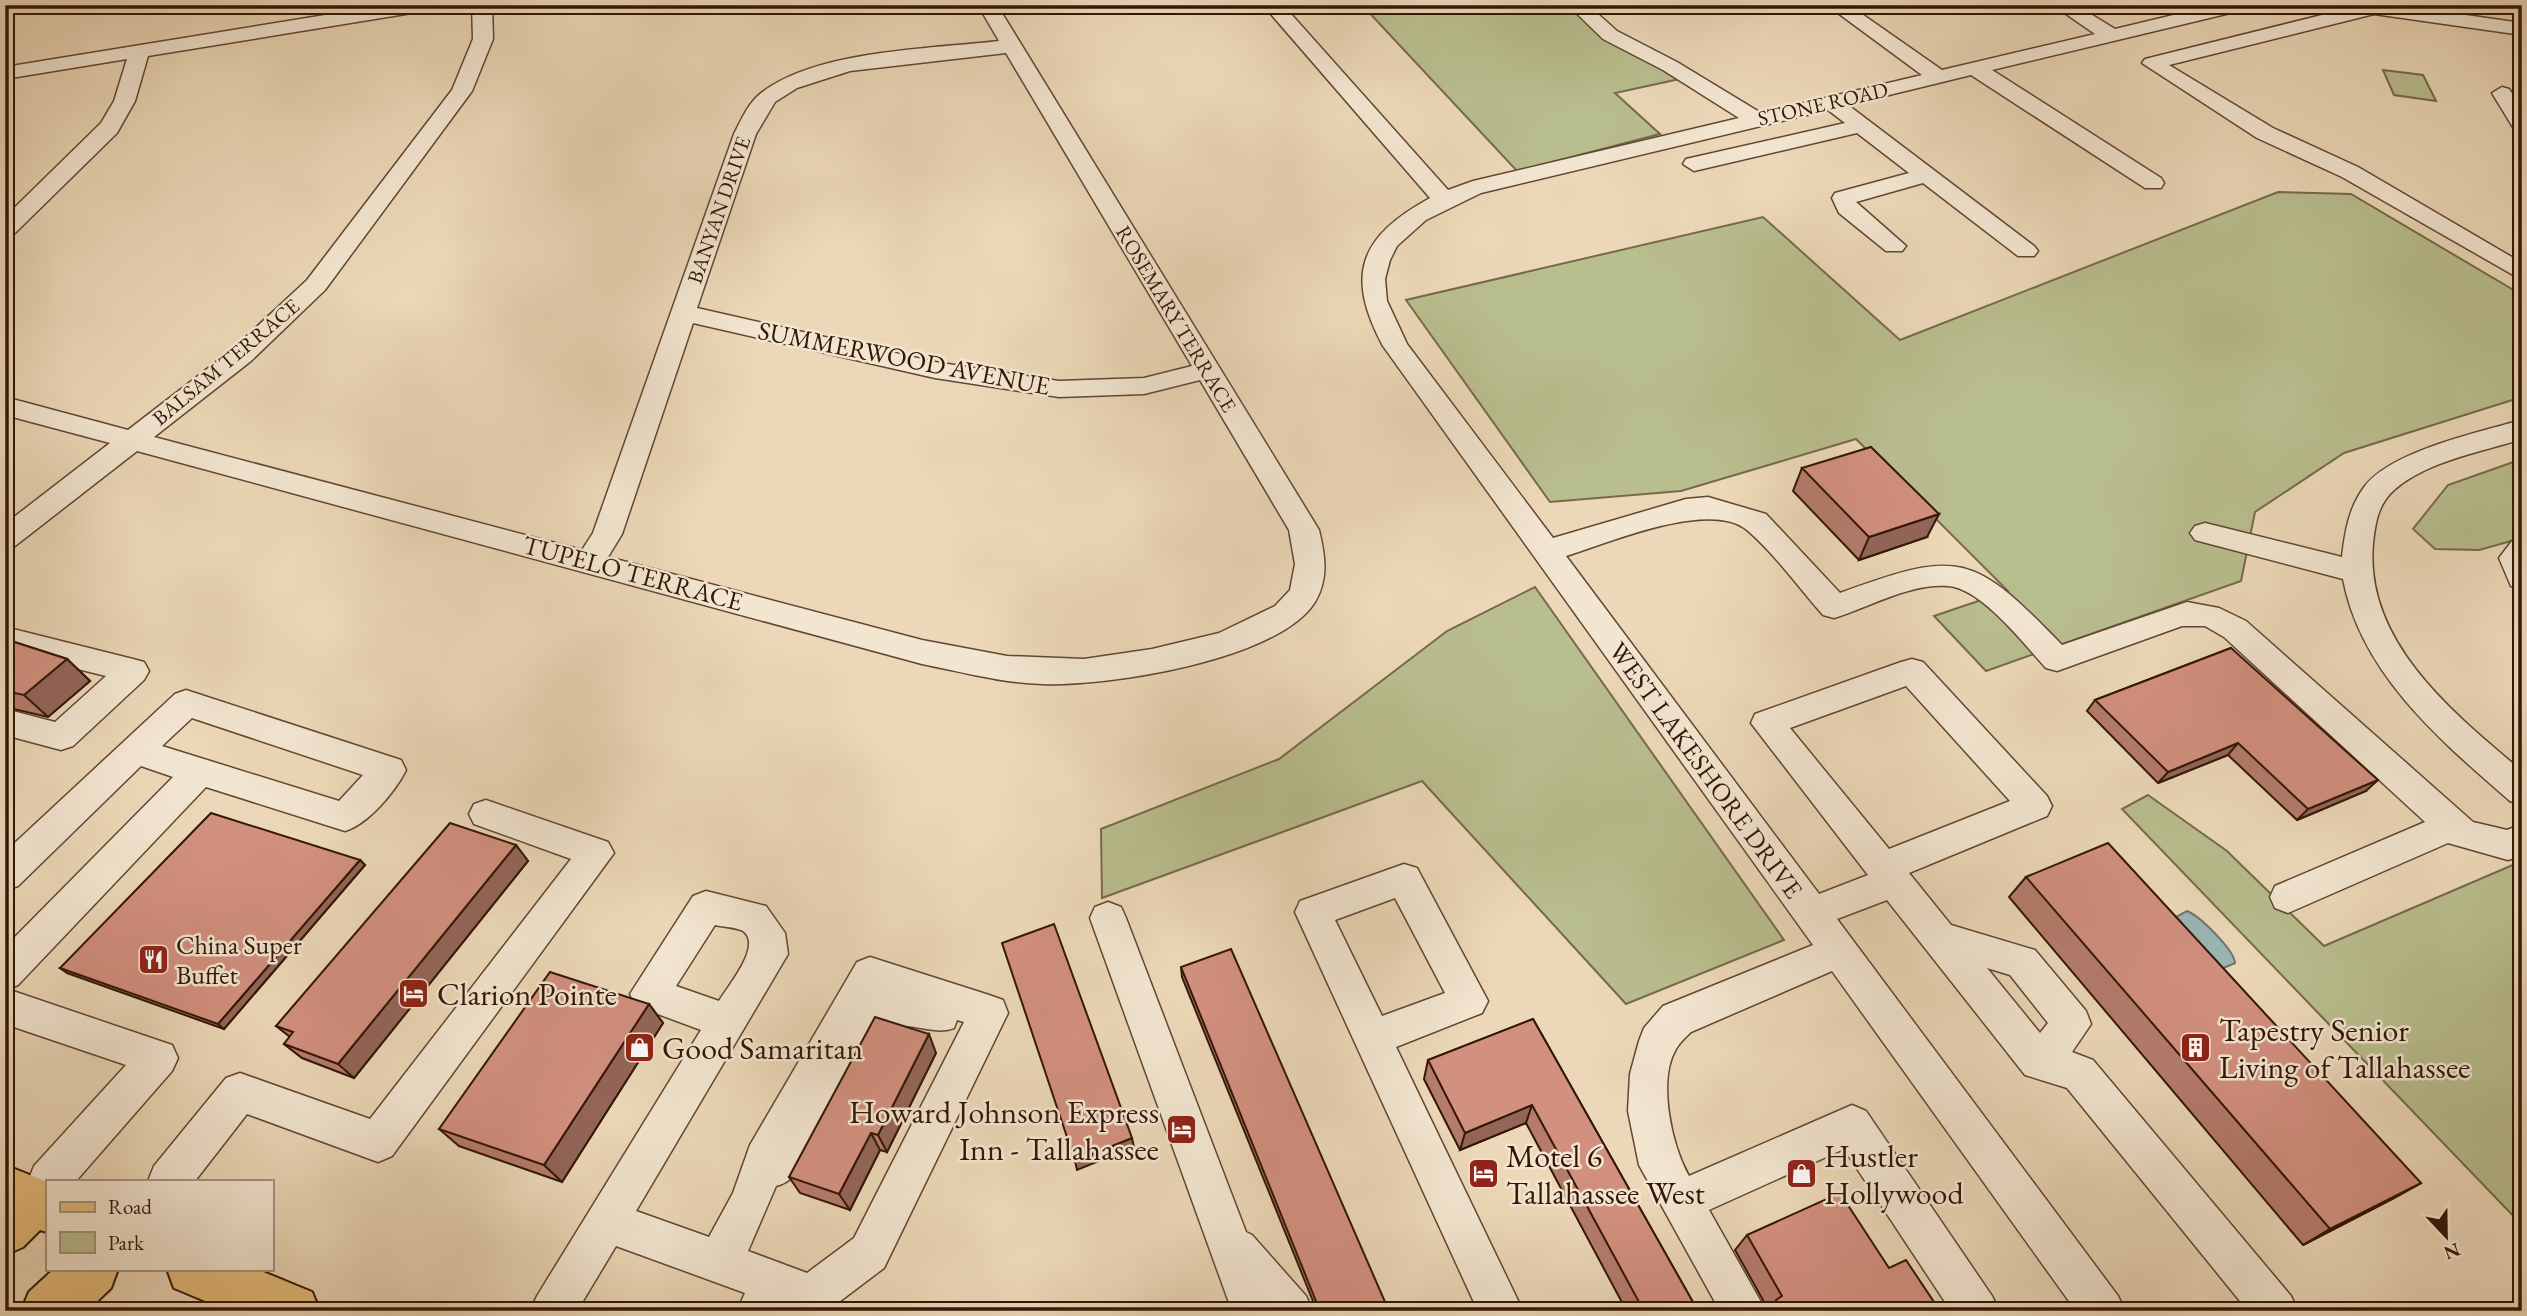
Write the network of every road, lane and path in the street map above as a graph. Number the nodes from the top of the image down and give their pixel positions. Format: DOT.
graph roads {
  1 [pos="424,5"];
  2 [pos="482,5"];
  3 [pos="988,5"];
  4 [pos="1272,5"];
  5 [pos="1577,5"];
  6 [pos="1836,5"];
  7 [pos="2062,5"];
  8 [pos="2148,5"];
  9 [pos="2240,5"];
  10 [pos="2175,15"];
  11 [pos="2522,29"];
  12 [pos="2111,35"];
  13 [pos="1012,47"];
  14 [pos="139,51"];
  15 [pos="1974,68"];
  16 [pos="5,73"];
  17 [pos="1938,77"];
  18 [pos="2522,95"];
  19 [pos="1831,102"];
  20 [pos="1757,120"];
  21 [pos="2522,124"];
  22 [pos="1861,125"];
  23 [pos="1694,164"];
  24 [pos="1926,175"];
  25 [pos="2153,183"];
  26 [pos="1443,199"];
  27 [pos="1412,218"];
  28 [pos="5,230"];
  29 [pos="1894,246"];
  30 [pos="2026,251"];
  31 [pos="2522,273"];
  32 [pos="684,313"];
  33 [pos="1208,370"];
  34 [pos="5,406"];
  35 [pos="2522,429"];
  36 [pos="133,440"];
  37 [pos="2205,533"];
  38 [pos="5,539"];
  39 [pos="2522,548"];
  40 [pos="1546,551"];
  41 [pos="590,561"];
  42 [pos="2356,567"];
  43 [pos="2522,578"];
  44 [pos="1264,627"];
  45 [pos="5,639"];
  46 [pos="5,722"];
  47 [pos="135,751"];
  48 [pos="199,772"];
  49 [pos="2522,791"];
  50 [pos="486,814"];
  51 [pos="2452,825"];
  52 [pos="2522,839"];
  53 [pos="1888,874"];
  54 [pos="5,875"];
  55 [pos="2288,897"];
  56 [pos="1811,913"];
  57 [pos="1108,918"];
  58 [pos="1940,938"];
  59 [pos="1839,951"];
  60 [pos="5,973"];
  61 [pos="5,1006"];
  62 [pos="728,1022"];
  63 [pos="1372,1038"];
  64 [pos="2039,1062"];
  65 [pos="48,1180"];
  66 [pos="170,1180"];
  67 [pos="46,1182"];
  68 [pos="31,1199"];
  69 [pos="1681,1201"];
  70 [pos="606,1222"];
  71 [pos="1229,1242"];
  72 [pos="719,1263"];
  73 [pos="91,1270"];
  74 [pos="195,1270"];
  75 [pos="766,1296"];
  76 [pos="48,1311"];
  77 [pos="293,1311"];
  78 [pos="552,1311"];
  79 [pos="1254,1311"];
  80 [pos="1291,1311"];
  81 [pos="1501,1311"];
  82 [pos="1744,1311"];
  83 [pos="1977,1311"];
  84 [pos="2103,1311"];
  85 [pos="2276,1311"];
  1 -- 14 [label="street"];
  2 -- 36 [label="street, BALSAM TERRACE"];
  3 -- 13 [label="street, ROSEMARY TERRACE"];
  4 -- 26 [label="street"];
  5 -- 20 [label="street"];
  6 -- 17 [label="street"];
  7 -- 12 [label="street"];
  8 -- 10 [label="street"];
  9 -- 10 [label="street, STONE ROAD"];
  10 -- 12 [label="street, STONE ROAD"];
  11 -- 31 [label="street"];
  12 -- 15 [label="street, STONE ROAD"];
  13 -- 32 [label="street, BANYAN DRIVE"];
  13 -- 33 [label="street, ROSEMARY TERRACE"];
  14 -- 16 [label="street"];
  14 -- 28 [label="street"];
  15 -- 17 [label="street, STONE ROAD"];
  15 -- 25 [label="street"];
  17 -- 19 [label="street, STONE ROAD"];
  18 -- 21 [label="street"];
  19 -- 20 [label="street, STONE ROAD"];
  19 -- 22 [label="street"];
  20 -- 26 [label="street, STONE ROAD"];
  22 -- 23 [label="street"];
  22 -- 24 [label="street"];
  24 -- 29 [label="street"];
  24 -- 30 [label="street"];
  26 -- 27 [label="street, STONE ROAD"];
  27 -- 40 [label="street, WEST LAKESHORE DRIVE"];
  32 -- 33 [label="street, SUMMERWOOD AVENUE"];
  32 -- 41 [label="street, BANYAN DRIVE"];
  33 -- 44 [label="street, ROSEMARY TERRACE"];
  34 -- 36 [label="street, TUPELO TERRACE"];
  35 -- 42 [label="street"];
  36 -- 38 [label="street, BALSAM TERRACE"];
  36 -- 41 [label="street, TUPELO TERRACE"];
  37 -- 42 [label="street"];
  39 -- 43 [label="street"];
  40 -- 51 [label="street"];
  40 -- 56 [label="street, WEST LAKESHORE DRIVE"];
  41 -- 44 [label="street, TUPELO TERRACE"];
  42 -- 49 [label="street"];
  45 -- 46 [label="street"];
  47 -- 48 [label="street"];
  47 -- 48 [label="street"];
  47 -- 54 [label="street"];
  48 -- 60 [label="street"];
  50 -- 66 [label="street"];
  51 -- 52 [label="street"];
  51 -- 55 [label="street"];
  53 -- 53 [label="street"];
  53 -- 56 [label="street"];
  53 -- 58 [label="street"];
  56 -- 59 [label="street, WEST LAKESHORE DRIVE"];
  57 -- 71 [label="street"];
  58 -- 64 [label="street"];
  58 -- 64 [label="street"];
  59 -- 69 [label="street"];
  59 -- 84 [label="street, WEST LAKESHORE DRIVE"];
  61 -- 65 [label="street"];
  62 -- 70 [label="street"];
  63 -- 81 [label="street"];
  64 -- 85 [label="street"];
  67 -- 68 [label="street"];
  69 -- 82 [label="street"];
  69 -- 83 [label="street"];
  70 -- 72 [label="street"];
  70 -- 78 [label="street"];
  71 -- 79 [label="street"];
  71 -- 80 [label="street"];
  72 -- 75 [label="street"];
  72 -- 75 [label="street"];
  73 -- 76 [label="main road"];
  74 -- 77 [label="main road"];
}
